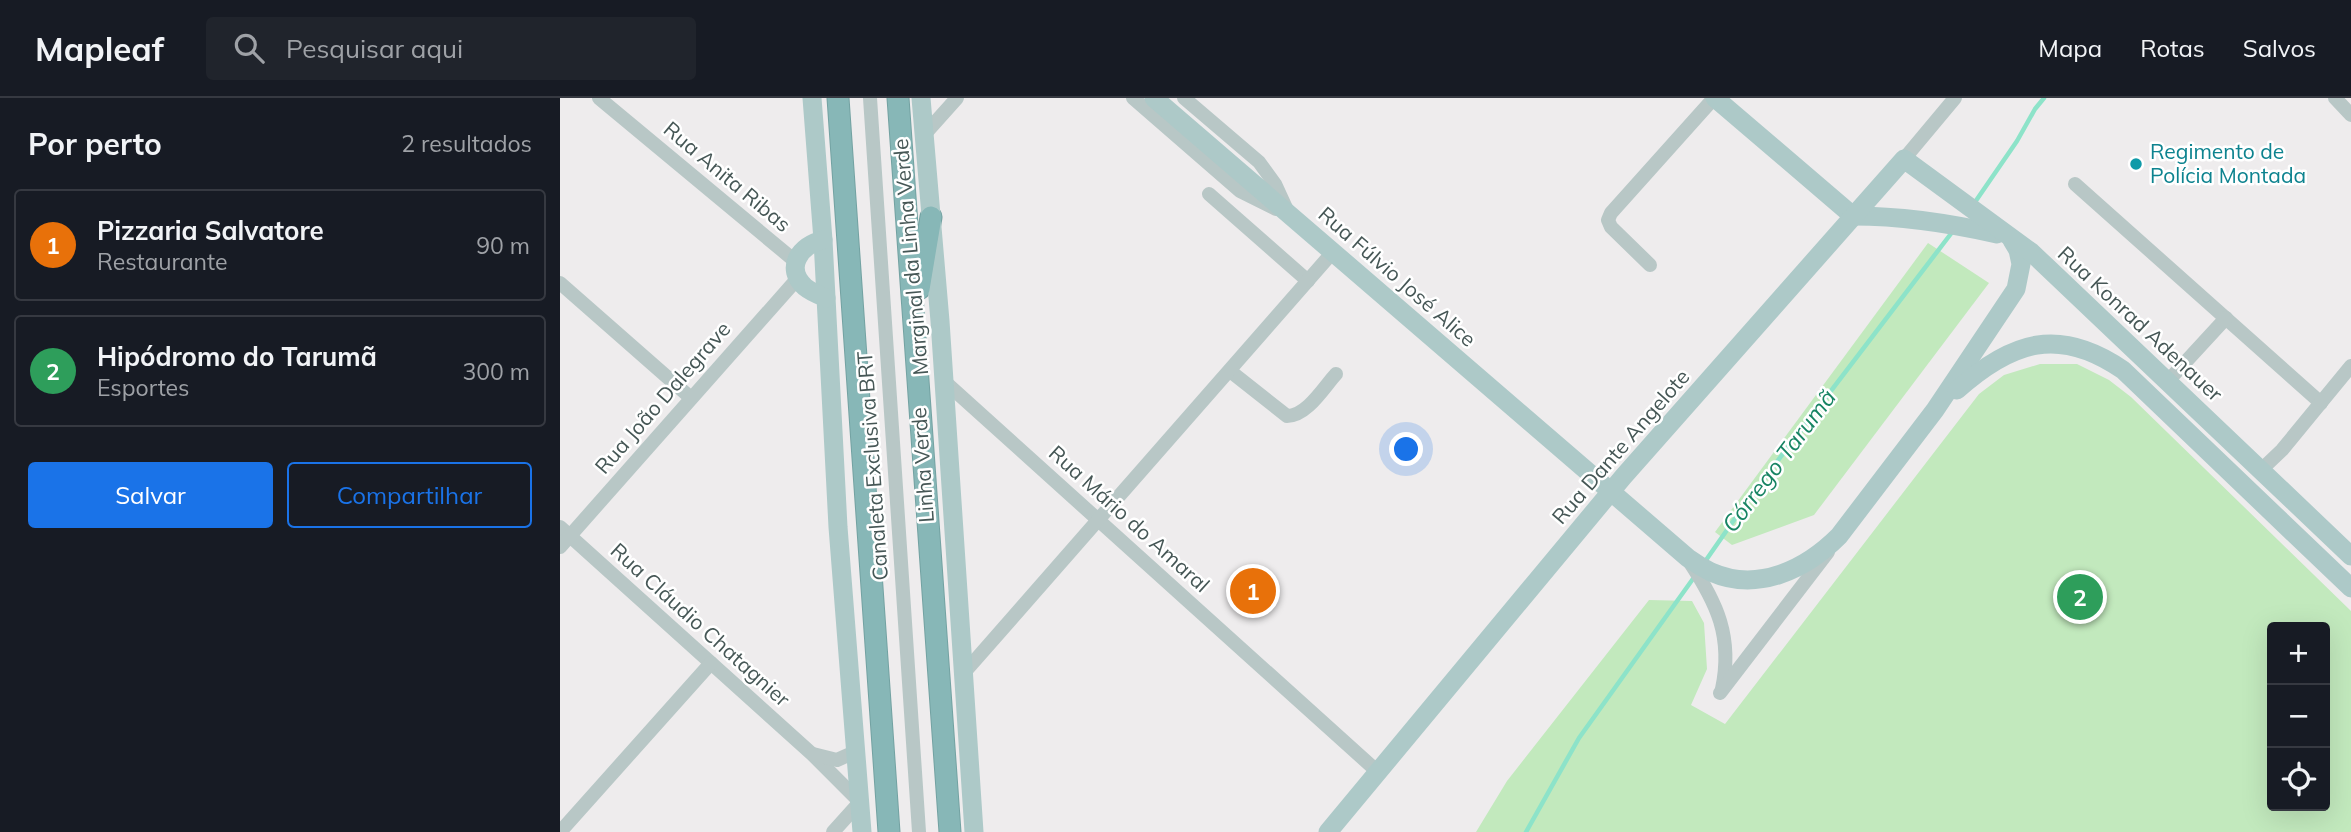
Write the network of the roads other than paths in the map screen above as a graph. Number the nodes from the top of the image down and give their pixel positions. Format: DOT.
graph roads {
  1 [pos="599,98"];
  2 [pos="812,98"];
  3 [pos="838,98"];
  4 [pos="870,98"];
  5 [pos="898,98"];
  6 [pos="921,98"];
  7 [pos="957,98"];
  8 [pos="1133,98"];
  9 [pos="1154,98"];
  10 [pos="1184,98"];
  11 [pos="1714,98"];
  12 [pos="1955,98"];
  13 [pos="2335,98"];
  14 [pos="2351,115"];
  15 [pos="923,136"];
  16 [pos="1904,159"];
  17 [pos="2075,184"];
  18 [pos="1209,194"];
  19 [pos="1290,215"];
  20 [pos="1853,216"];
  21 [pos="931,217"];
  22 [pos="1979,224"];
  23 [pos="2009,238"];
  24 [pos="823,240"];
  25 [pos="1333,252"];
  26 [pos="1650,265"];
  27 [pos="796,269"];
  28 [pos="1308,281"];
  29 [pos="560,283"];
  30 [pos="826,298"];
  31 [pos="2226,318"];
  32 [pos="913,325"];
  33 [pos="2351,366"];
  34 [pos="1230,371"];
  35 [pos="1336,374"];
  36 [pos="944,381"];
  37 [pos="2168,381"];
  38 [pos="691,398"];
  39 [pos="2321,403"];
  40 [pos="1935,410"];
  41 [pos="2261,470"];
  42 [pos="1611,492"];
  43 [pos="1099,521"];
  44 [pos="1839,536"];
  45 [pos="563,537"];
  46 [pos="2351,556"];
  47 [pos="1708,577"];
  48 [pos="2351,588"];
  49 [pos="711,663"];
  50 [pos="963,674"];
  51 [pos="855,752"];
  52 [pos="812,754"];
  53 [pos="1380,773"];
  54 [pos="860,802"];
  55 [pos="560,832"];
  56 [pos="833,832"];
  57 [pos="862,832"];
  58 [pos="889,832"];
  59 [pos="919,832"];
  60 [pos="950,832"];
  61 [pos="974,832"];
  62 [pos="1328,832"];
  1 -- 27 [label="street, Rua Anita Ribas"];
  2 -- 24 [label="main road"];
  3 -- 58 [label="highway"];
  4 -- 59 [label="street, Canaleta Exclusiva BRT"];
  5 -- 32 [label="highway, Linha Verde"];
  6 -- 15 [label="main road, Marginal da Linha Verde"];
  7 -- 15 [label="street"];
  8 -- 19 [label="street"];
  9 -- 19 [label="main road, Rua Fúlvio José Alice"];
  10 -- 19 [label="street"];
  11 -- 20 [label="main road"];
  11 -- 26 [label="street"];
  12 -- 16 [label="street, Rua Dante Angelote"];
  13 -- 14 [label="street"];
  15 -- 21 [label="main road, Marginal da Linha Verde"];
  16 -- 20 [label="main road, Rua Dante Angelote"];
  16 -- 22 [label="main road"];
  17 -- 31 [label="street"];
  18 -- 28 [label="street"];
  19 -- 25 [label="main road, Rua Fúlvio José Alice"];
  20 -- 22 [label="main road, Rua Konrad Adenauer"];
  20 -- 42 [label="main road, Rua Dante Angelote"];
  21 -- 32 [label="highway"];
  21 -- 36 [label="main road, Marginal da Linha Verde"];
  22 -- 23 [label="main road, Rua Konrad Adenauer"];
  23 -- 37 [label="main road, Rua Konrad Adenauer"];
  23 -- 40 [label="main road"];
  24 -- 27 [label="main road"];
  24 -- 30 [label="main road"];
  25 -- 28 [label="street"];
  25 -- 42 [label="main road, Rua Fúlvio José Alice"];
  27 -- 30 [label="main road"];
  27 -- 38 [label="street, Rua João Dalegrave"];
  28 -- 34 [label="street"];
  29 -- 38 [label="street"];
  30 -- 51 [label="main road"];
  31 -- 37 [label="street"];
  31 -- 39 [label="street"];
  32 -- 60 [label="highway, Linha Verde"];
  33 -- 39 [label="street"];
  34 -- 35 [label="street"];
  34 -- 43 [label="street"];
  36 -- 43 [label="street, Rua Mário do Amaral"];
  36 -- 50 [label="main road, Marginal da Linha Verde"];
  37 -- 41 [label="main road, Rua Konrad Adenauer"];
  38 -- 45 [label="street, Rua João Dalegrave"];
  39 -- 41 [label="street"];
  40 -- 44 [label="main road, Rua Fúlvio José Alice"];
  40 -- 48 [label="main road"];
  41 -- 46 [label="main road, Rua Konrad Adenauer"];
  42 -- 47 [label="main road, Rua Fúlvio José Alice"];
  42 -- 53 [label="main road, Rua Dante Angelote"];
  43 -- 50 [label="street"];
  43 -- 53 [label="street, Rua Mário do Amaral"];
  44 -- 47 [label="main road, Rua Fúlvio José Alice"];
  44 -- 47 [label="street"];
  45 -- 49 [label="street, Rua Cláudio Chatagnier"];
  49 -- 52 [label="street, Rua Cláudio Chatagnier"];
  49 -- 55 [label="street"];
  50 -- 61 [label="main road, Marginal da Linha Verde"];
  51 -- 52 [label="street"];
  51 -- 54 [label="main road"];
  52 -- 54 [label="street, Rua Cláudio Chatagnier"];
  53 -- 62 [label="main road, Rua Dante Angelote"];
  54 -- 56 [label="street"];
  54 -- 57 [label="main road"];
}
